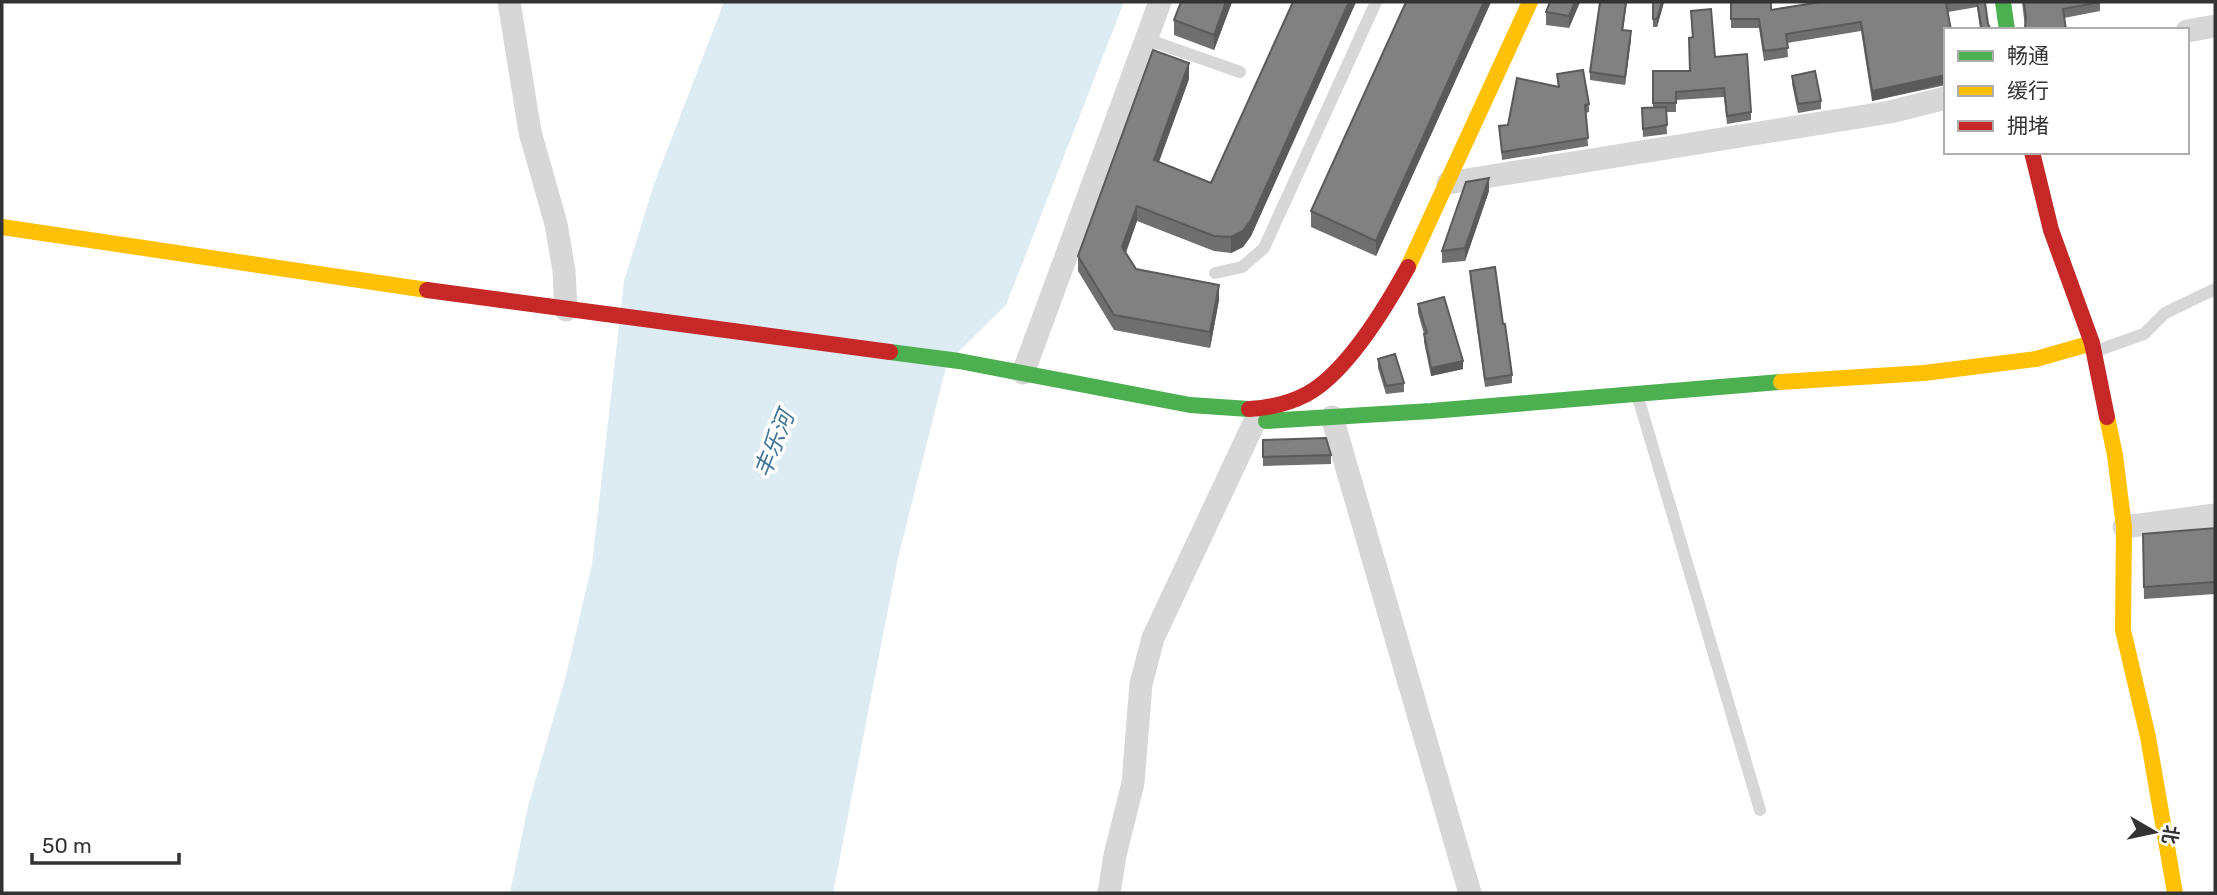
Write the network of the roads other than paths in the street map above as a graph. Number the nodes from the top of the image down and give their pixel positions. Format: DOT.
graph roads {
  1 [pos="509,2"];
  2 [pos="1160,2"];
  3 [pos="1376,2"];
  4 [pos="1530,2"];
  5 [pos="2003,2"];
  6 [pos="2215,26"];
  7 [pos="2007,28"];
  8 [pos="2189,31"];
  9 [pos="1146,39"];
  10 [pos="1240,72"];
  11 [pos="1944,98"];
  12 [pos="2032,154"];
  13 [pos="1448,183"];
  14 [pos="2,227"];
  15 [pos="1215,273"];
  16 [pos="2215,289"];
  17 [pos="566,310"];
  18 [pos="2093,347"];
  19 [pos="1023,373"];
  20 [pos="1637,393"];
  21 [pos="1227,410"];
  22 [pos="1332,417"];
  23 [pos="1255,421"];
  24 [pos="2215,515"];
  25 [pos="2124,527"];
  26 [pos="1760,810"];
  27 [pos="1110,893"];
  28 [pos="1470,893"];
  29 [pos="2175,893"];
  1 -- 17 [label="street"];
  2 -- 9 [label="street"];
  3 -- 15 [label="lane"];
  4 -- 13 [label="main road"];
  5 -- 7 [label="main road"];
  6 -- 8 [label="street"];
  9 -- 10 [label="lane"];
  9 -- 19 [label="street"];
  11 -- 13 [label="street"];
  12 -- 18 [label="main road"];
  13 -- 21 [label="main road"];
  14 -- 17 [label="main road"];
  16 -- 18 [label="lane"];
  17 -- 19 [label="main road"];
  18 -- 20 [label="main road"];
  18 -- 25 [label="main road"];
  19 -- 21 [label="main road"];
  20 -- 22 [label="main road"];
  20 -- 26 [label="lane"];
  21 -- 23 [label="main road"];
  22 -- 23 [label="main road"];
  22 -- 28 [label="street"];
  23 -- 27 [label="street"];
  24 -- 25 [label="street"];
  25 -- 29 [label="main road"];
}
